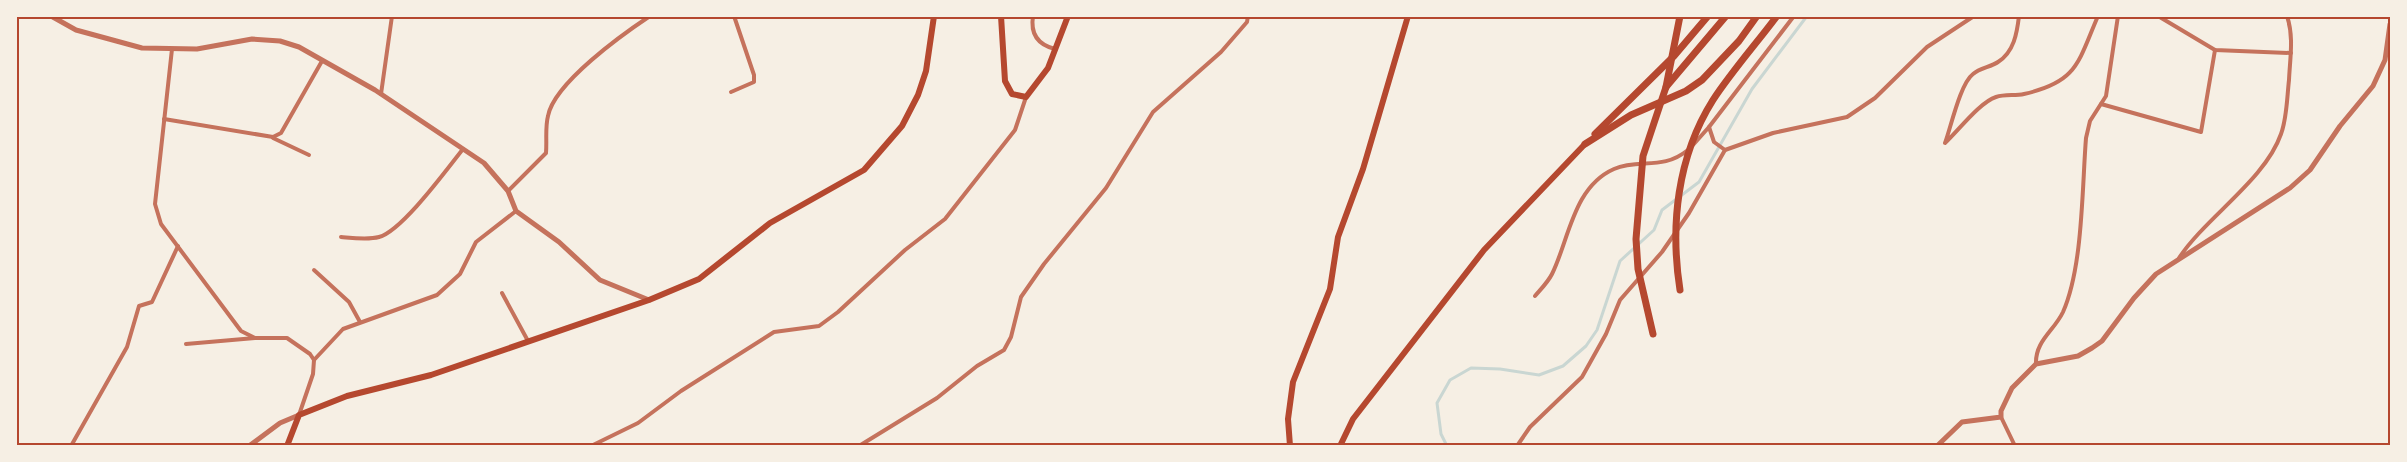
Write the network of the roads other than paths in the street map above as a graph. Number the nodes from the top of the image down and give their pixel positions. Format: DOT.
graph roads {
  1 [pos="51,16"];
  2 [pos="392,16"];
  3 [pos="650,16"];
  4 [pos="734,16"];
  5 [pos="934,16"];
  6 [pos="1001,16"];
  7 [pos="1033,16"];
  8 [pos="1068,16"];
  9 [pos="1248,16"];
  10 [pos="1408,16"];
  11 [pos="1680,16"];
  12 [pos="1708,16"];
  13 [pos="1726,16"];
  14 [pos="1757,16"];
  15 [pos="1777,16"];
  16 [pos="1794,16"];
  17 [pos="1974,16"];
  18 [pos="2019,16"];
  19 [pos="2098,16"];
  20 [pos="2118,16"];
  21 [pos="2158,16"];
  22 [pos="2287,16"];
  23 [pos="2391,24"];
  24 [pos="172,49"];
  25 [pos="1055,49"];
  26 [pos="2215,50"];
  27 [pos="2290,53"];
  28 [pos="322,60"];
  29 [pos="1666,87"];
  30 [pos="731,92"];
  31 [pos="381,95"];
  32 [pos="1026,97"];
  33 [pos="2101,104"];
  34 [pos="164,119"];
  35 [pos="1709,127"];
  36 [pos="273,137"];
  37 [pos="1584,144"];
  38 [pos="464,149"];
  39 [pos="1725,150"];
  40 [pos="309,155"];
  41 [pos="508,191"];
  42 [pos="516,211"];
  43 [pos="341,237"];
  44 [pos="178,246"];
  45 [pos="2179,258"];
  46 [pos="314,270"];
  47 [pos="1680,290"];
  48 [pos="502,293"];
  49 [pos="1535,296"];
  50 [pos="650,300"];
  51 [pos="360,322"];
  52 [pos="1653,334"];
  53 [pos="255,338"];
  54 [pos="528,342"];
  55 [pos="186,344"];
  56 [pos="314,360"];
  57 [pos="2036,364"];
  58 [pos="299,416"];
  59 [pos="2001,417"];
  60 [pos="71,446"];
  61 [pos="249,446"];
  62 [pos="286,446"];
  63 [pos="591,446"];
  64 [pos="860,446"];
  65 [pos="1290,446"];
  66 [pos="1340,446"];
  67 [pos="1517,446"];
  68 [pos="1937,446"];
  69 [pos="2015,446"];
  1 -- 24 [label="street"];
  2 -- 31 [label="street"];
  3 -- 41 [label="street"];
  4 -- 30 [label="street"];
  5 -- 50 [label="main road"];
  6 -- 32 [label="main road"];
  7 -- 25 [label="street"];
  8 -- 25 [label="main road"];
  9 -- 64 [label="street"];
  10 -- 65 [label="main road"];
  11 -- 29 [label="main road"];
  12 -- 37 [label="main road"];
  13 -- 29 [label="main road"];
  14 -- 37 [label="main road"];
  15 -- 47 [label="main road"];
  16 -- 35 [label="street"];
  17 -- 39 [label="street"];
  18 -- 19 [label="street"];
  20 -- 33 [label="street"];
  21 -- 26 [label="street"];
  22 -- 27 [label="street"];
  23 -- 45 [label="street"];
  24 -- 28 [label="street"];
  24 -- 34 [label="street"];
  25 -- 32 [label="main road"];
  26 -- 27 [label="street"];
  26 -- 33 [label="street"];
  27 -- 45 [label="street"];
  28 -- 31 [label="street"];
  28 -- 36 [label="street"];
  29 -- 52 [label="main road"];
  31 -- 38 [label="street"];
  32 -- 63 [label="street"];
  33 -- 57 [label="street"];
  34 -- 36 [label="street"];
  34 -- 44 [label="street"];
  35 -- 39 [label="street"];
  35 -- 49 [label="street"];
  36 -- 40 [label="street"];
  37 -- 66 [label="main road"];
  38 -- 41 [label="street"];
  38 -- 43 [label="street"];
  39 -- 67 [label="street"];
  41 -- 42 [label="street"];
  42 -- 50 [label="street"];
  42 -- 51 [label="street"];
  44 -- 53 [label="street"];
  44 -- 60 [label="street"];
  45 -- 57 [label="street"];
  46 -- 51 [label="street"];
  48 -- 54 [label="street"];
  50 -- 54 [label="main road"];
  51 -- 56 [label="street"];
  53 -- 55 [label="street"];
  53 -- 56 [label="street"];
  54 -- 58 [label="main road"];
  56 -- 58 [label="street"];
  57 -- 59 [label="street"];
  58 -- 61 [label="street"];
  58 -- 62 [label="main road"];
  59 -- 68 [label="street"];
  59 -- 69 [label="street"];
}
